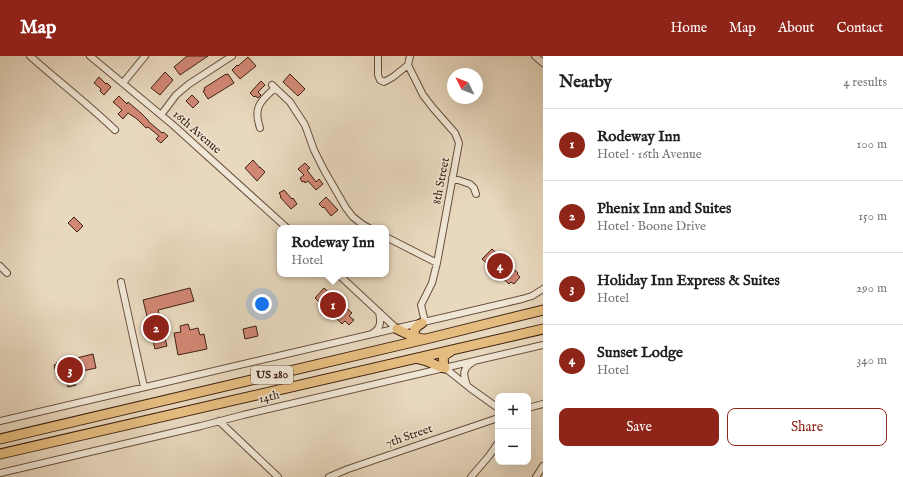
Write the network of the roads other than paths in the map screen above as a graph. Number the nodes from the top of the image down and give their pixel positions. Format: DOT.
graph roads {
  1 [pos="30,56"];
  2 [pos="90,56"];
  3 [pos="145,56"];
  4 [pos="232,56"];
  5 [pos="378,56"];
  6 [pos="410,56"];
  7 [pos="535,56"];
  8 [pos="543,63"];
  9 [pos="408,65"];
  10 [pos="123,83"];
  11 [pos="161,115"];
  12 [pos="260,128"];
  13 [pos="115,130"];
  14 [pos="452,178"];
  15 [pos="476,194"];
  16 [pos="284,225"];
  17 [pos="364,225"];
  18 [pos="389,238"];
  19 [pos="438,263"];
  20 [pos="0,266"];
  21 [pos="7,273"];
  22 [pos="341,277"];
  23 [pos="120,282"];
  24 [pos="543,289"];
  25 [pos="543,310"];
  26 [pos="379,312"];
  27 [pos="423,322"];
  28 [pos="397,329"];
  29 [pos="543,329"];
  30 [pos="371,335"];
  31 [pos="416,338"];
  32 [pos="426,339"];
  33 [pos="543,346"];
  34 [pos="392,347"];
  35 [pos="451,351"];
  36 [pos="417,359"];
  37 [pos="475,361"];
  38 [pos="445,368"];
  39 [pos="468,386"];
  40 [pos="144,388"];
  41 [pos="543,404"];
  42 [pos="495,406"];
  43 [pos="531,407"];
  44 [pos="495,419"];
  45 [pos="0,421"];
  46 [pos="219,421"];
  47 [pos="0,439"];
  48 [pos="495,447"];
  49 [pos="0,454"];
  50 [pos="542,468"];
  51 [pos="0,473"];
  52 [pos="278,477"];
  53 [pos="328,477"];
  54 [pos="471,477"];
  55 [pos="536,477"];
  1 -- 13 [label="street"];
  2 -- 10 [label="street, 16th Avenue"];
  3 -- 10 [label="street"];
  4 -- 11 [label="street"];
  5 -- 9 [label="street"];
  6 -- 9 [label="street"];
  7 -- 8 [label="street"];
  9 -- 14 [label="street, 8th Street"];
  10 -- 11 [label="street, 16th Avenue"];
  11 -- 16 [label="street, 16th Avenue"];
  12 -- 17 [label="street"];
  14 -- 15 [label="street"];
  14 -- 19 [label="street, 8th Street"];
  18 -- 19 [label="street"];
  19 -- 27 [label="street, 8th Street"];
  20 -- 21 [label="street"];
  22 -- 26 [label="street"];
  23 -- 40 [label="street"];
  24 -- 27 [label="street"];
  25 -- 32 [label="highway, US 280"];
  26 -- 28 [label="street"];
  26 -- 30 [label="street"];
  27 -- 28 [label="street"];
  27 -- 31 [label="highway"];
  28 -- 30 [label="street"];
  28 -- 31 [label="highway"];
  28 -- 34 [label="highway"];
  29 -- 35 [label="highway, US 280"];
  30 -- 40 [label="street"];
  31 -- 32 [label="highway"];
  32 -- 34 [label="highway, US 280"];
  33 -- 37 [label="street, 14th"];
  34 -- 47 [label="highway, US 280"];
  35 -- 36 [label="highway, US 280"];
  35 -- 38 [label="highway"];
  36 -- 38 [label="highway"];
  36 -- 49 [label="highway, US 280"];
  37 -- 38 [label="street, 14th"];
  37 -- 39 [label="street"];
  38 -- 39 [label="street"];
  38 -- 46 [label="street, 14th"];
  39 -- 42 [label="street"];
  40 -- 45 [label="street"];
  41 -- 43 [label="street"];
  44 -- 53 [label="street, 7th Street"];
  46 -- 51 [label="street, 14th"];
  46 -- 52 [label="street"];
  48 -- 54 [label="street"];
  50 -- 55 [label="street"];
}
